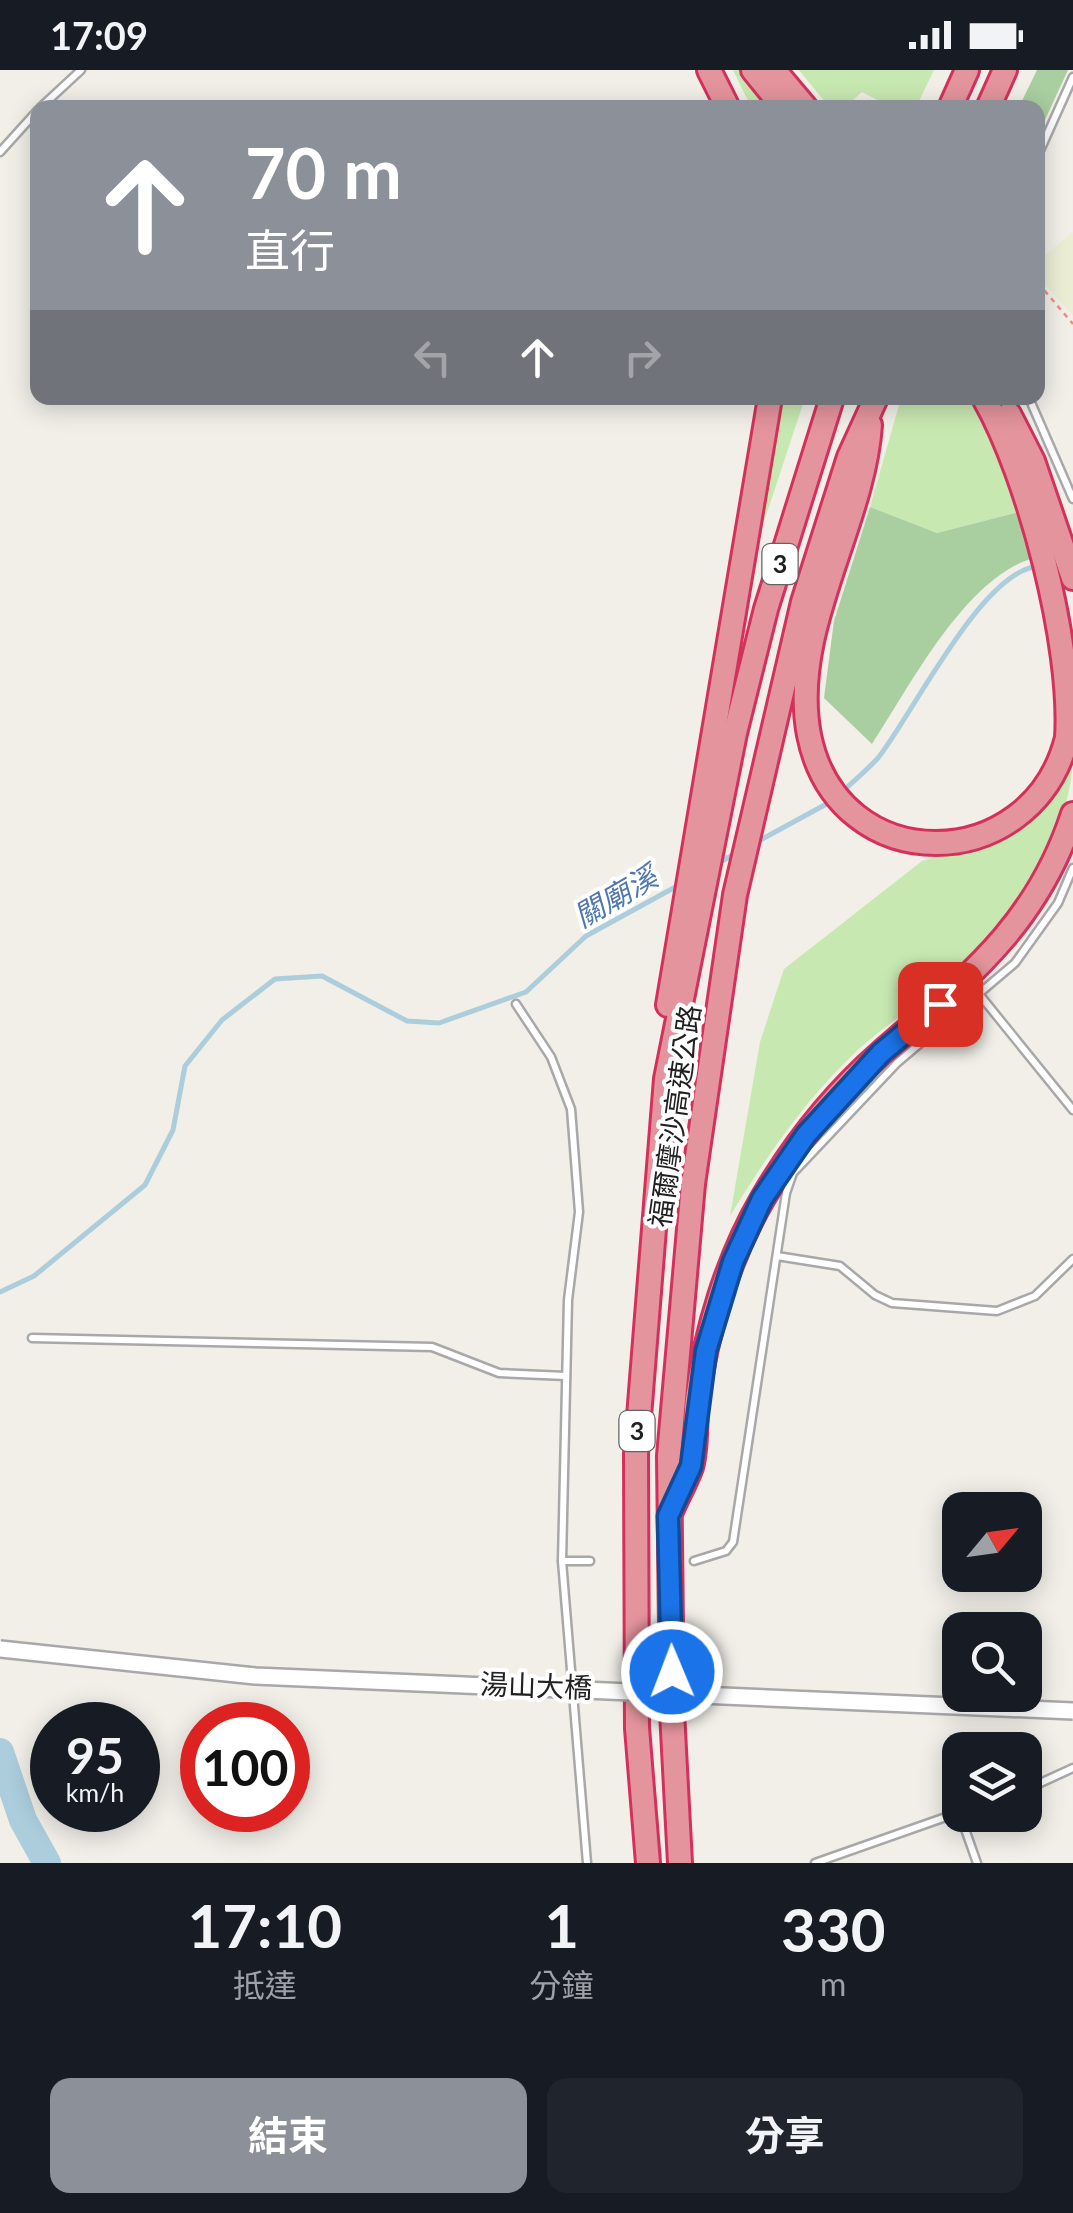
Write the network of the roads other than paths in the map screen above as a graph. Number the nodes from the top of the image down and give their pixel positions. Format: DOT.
graph roads {
  1 [pos="81,70"];
  2 [pos="709,70"];
  3 [pos="753,70"];
  4 [pos="774,70"];
  5 [pos="967,70"];
  6 [pos="1005,70"];
  7 [pos="1073,76"];
  8 [pos="49,100"];
  9 [pos="724,100"];
  10 [pos="777,100"];
  11 [pos="799,100"];
  12 [pos="954,100"];
  13 [pos="992,100"];
  14 [pos="30,119"];
  15 [pos="1045,138"];
  16 [pos="0,152"];
  17 [pos="769,405"];
  18 [pos="830,405"];
  19 [pos="873,405"];
  20 [pos="987,405"];
  21 [pos="1004,405"];
  22 [pos="1032,405"];
  23 [pos="1073,499"];
  24 [pos="1051,533"];
  25 [pos="1065,584"];
  26 [pos="723,732"];
  27 [pos="1073,814"];
  28 [pos="1073,868"];
  29 [pos="979,994"];
  30 [pos="516,1004"];
  31 [pos="1073,1110"];
  32 [pos="776,1256"];
  33 [pos="1073,1259"];
  34 [pos="32,1338"];
  35 [pos="566,1376"];
  36 [pos="668,1516"];
  37 [pos="562,1561"];
  38 [pos="590,1561"];
  39 [pos="694,1561"];
  40 [pos="0,1649"];
  41 [pos="1073,1711"];
  42 [pos="1073,1768"];
  43 [pos="1042,1782"];
  44 [pos="942,1818"];
  45 [pos="966,1832"];
  46 [pos="587,1863"];
  47 [pos="648,1863"];
  48 [pos="680,1863"];
  49 [pos="815,1863"];
  50 [pos="977,1863"];
  1 -- 8 [label="lane"];
  2 -- 9 [label="highway"];
  3 -- 10 [label="highway"];
  4 -- 11 [label="highway"];
  5 -- 12 [label="highway"];
  6 -- 13 [label="highway"];
  7 -- 15 [label="lane"];
  14 -- 16 [label="lane"];
  17 -- 26 [label="highway"];
  18 -- 26 [label="highway, 3"];
  19 -- 25 [label="highway"];
  19 -- 36 [label="highway, 福爾摩沙高速公路 / 3"];
  20 -- 24 [label="highway"];
  21 -- 24 [label="highway"];
  22 -- 23 [label="lane"];
  24 -- 25 [label="highway"];
  26 -- 47 [label="highway, 福爾摩沙高速公路 / 3"];
  27 -- 36 [label="highway"];
  28 -- 29 [label="lane"];
  29 -- 31 [label="lane"];
  29 -- 32 [label="lane"];
  30 -- 35 [label="lane"];
  32 -- 33 [label="lane"];
  32 -- 39 [label="lane"];
  34 -- 35 [label="lane"];
  35 -- 37 [label="lane"];
  36 -- 48 [label="highway, 福爾摩沙高速公路 / 3"];
  37 -- 38 [label="lane"];
  37 -- 46 [label="lane"];
  40 -- 41 [label="street, 湯山大橋, bridge"];
  42 -- 43 [label="lane"];
  44 -- 49 [label="lane"];
  45 -- 50 [label="lane"];
}
